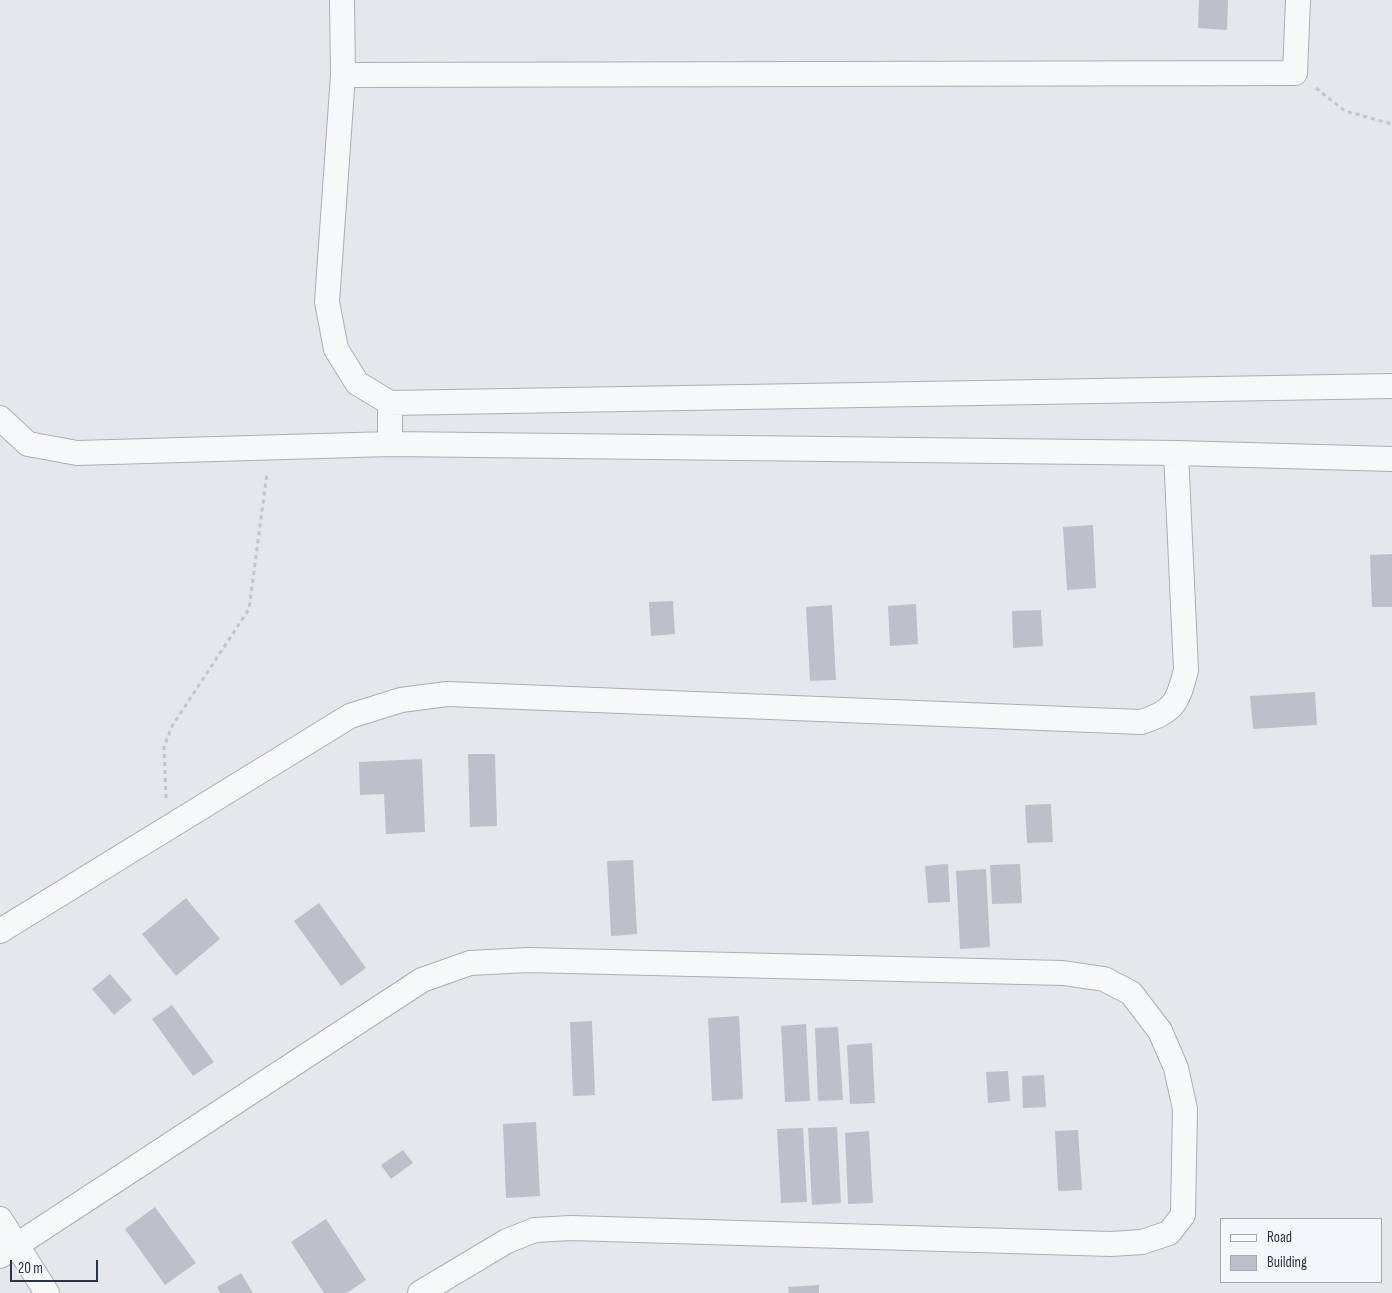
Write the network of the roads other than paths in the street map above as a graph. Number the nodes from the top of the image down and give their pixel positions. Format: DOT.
graph roads {
  1 [pos="342,0"];
  2 [pos="1298,0"];
  3 [pos="343,75"];
  4 [pos="1392,386"];
  5 [pos="390,403"];
  6 [pos="0,418"];
  7 [pos="390,444"];
  8 [pos="1176,453"];
  9 [pos="1392,460"];
  10 [pos="0,931"];
  11 [pos="0,1219"];
  12 [pos="8,1251"];
  13 [pos="47,1293"];
  14 [pos="420,1293"];
  1 -- 3 [label="street"];
  2 -- 3 [label="street"];
  3 -- 5 [label="street"];
  4 -- 5 [label="street"];
  5 -- 7 [label="street"];
  6 -- 7 [label="street"];
  7 -- 8 [label="street"];
  8 -- 9 [label="street"];
  8 -- 10 [label="street"];
  11 -- 12 [label="street"];
  12 -- 13 [label="street"];
  12 -- 14 [label="street"];
}
